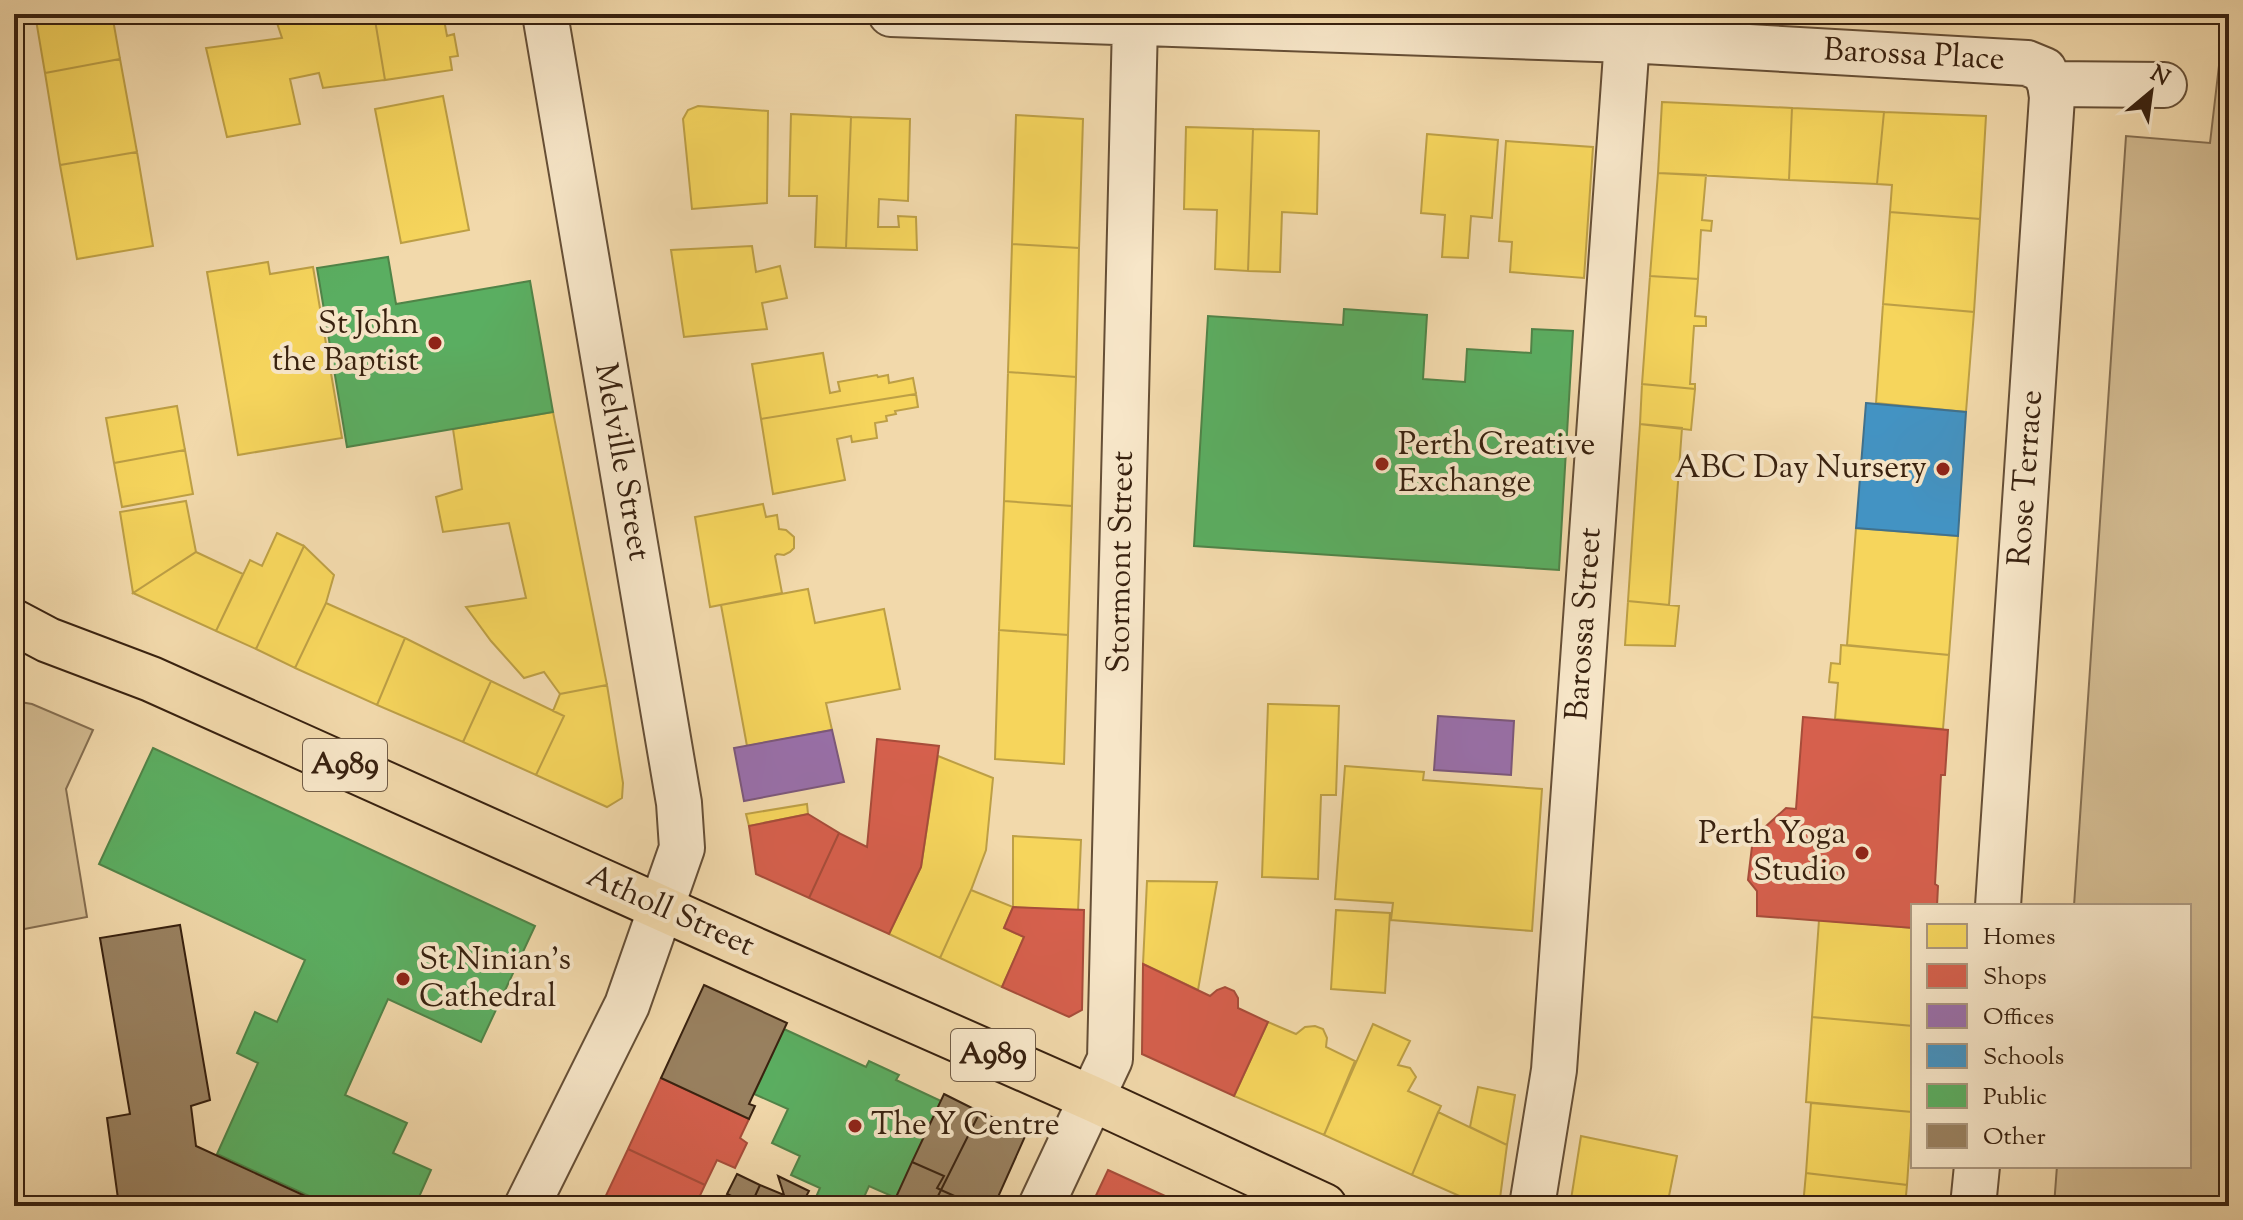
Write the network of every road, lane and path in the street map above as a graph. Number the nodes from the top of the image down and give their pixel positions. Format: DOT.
graph roads {
  1 [pos="545,14"];
  2 [pos="891,14"];
  3 [pos="1135,23"];
  4 [pos="1627,40"];
  5 [pos="2038,73"];
  6 [pos="2164,85"];
  7 [pos="14,622"];
  8 [pos="1998,904"];
  9 [pos="661,908"];
  10 [pos="1093,1099"];
  11 [pos="1977,1168"];
  12 [pos="527,1206"];
  13 [pos="1041,1206"];
  14 [pos="1324,1206"];
  15 [pos="1532,1206"];
  16 [pos="1973,1206"];
  1 -- 9 [label="street, Melville Street"];
  2 -- 3 [label="street, Barossa Place"];
  3 -- 4 [label="street, Barossa Place"];
  3 -- 10 [label="street, Stormont Street"];
  4 -- 5 [label="street, Barossa Place"];
  4 -- 15 [label="street, Barossa Street"];
  5 -- 6 [label="street, Barossa Place"];
  5 -- 8 [label="street, Rose Terrace"];
  7 -- 9 [label="main road, Atholl Street / A989"];
  9 -- 10 [label="main road, Atholl Street / A989"];
  9 -- 12 [label="street, Melville Street"];
  10 -- 13 [label="street, Stormont Street"];
  10 -- 14 [label="main road, Atholl Street / A989"];
  11 -- 16 [label="street"];
}
